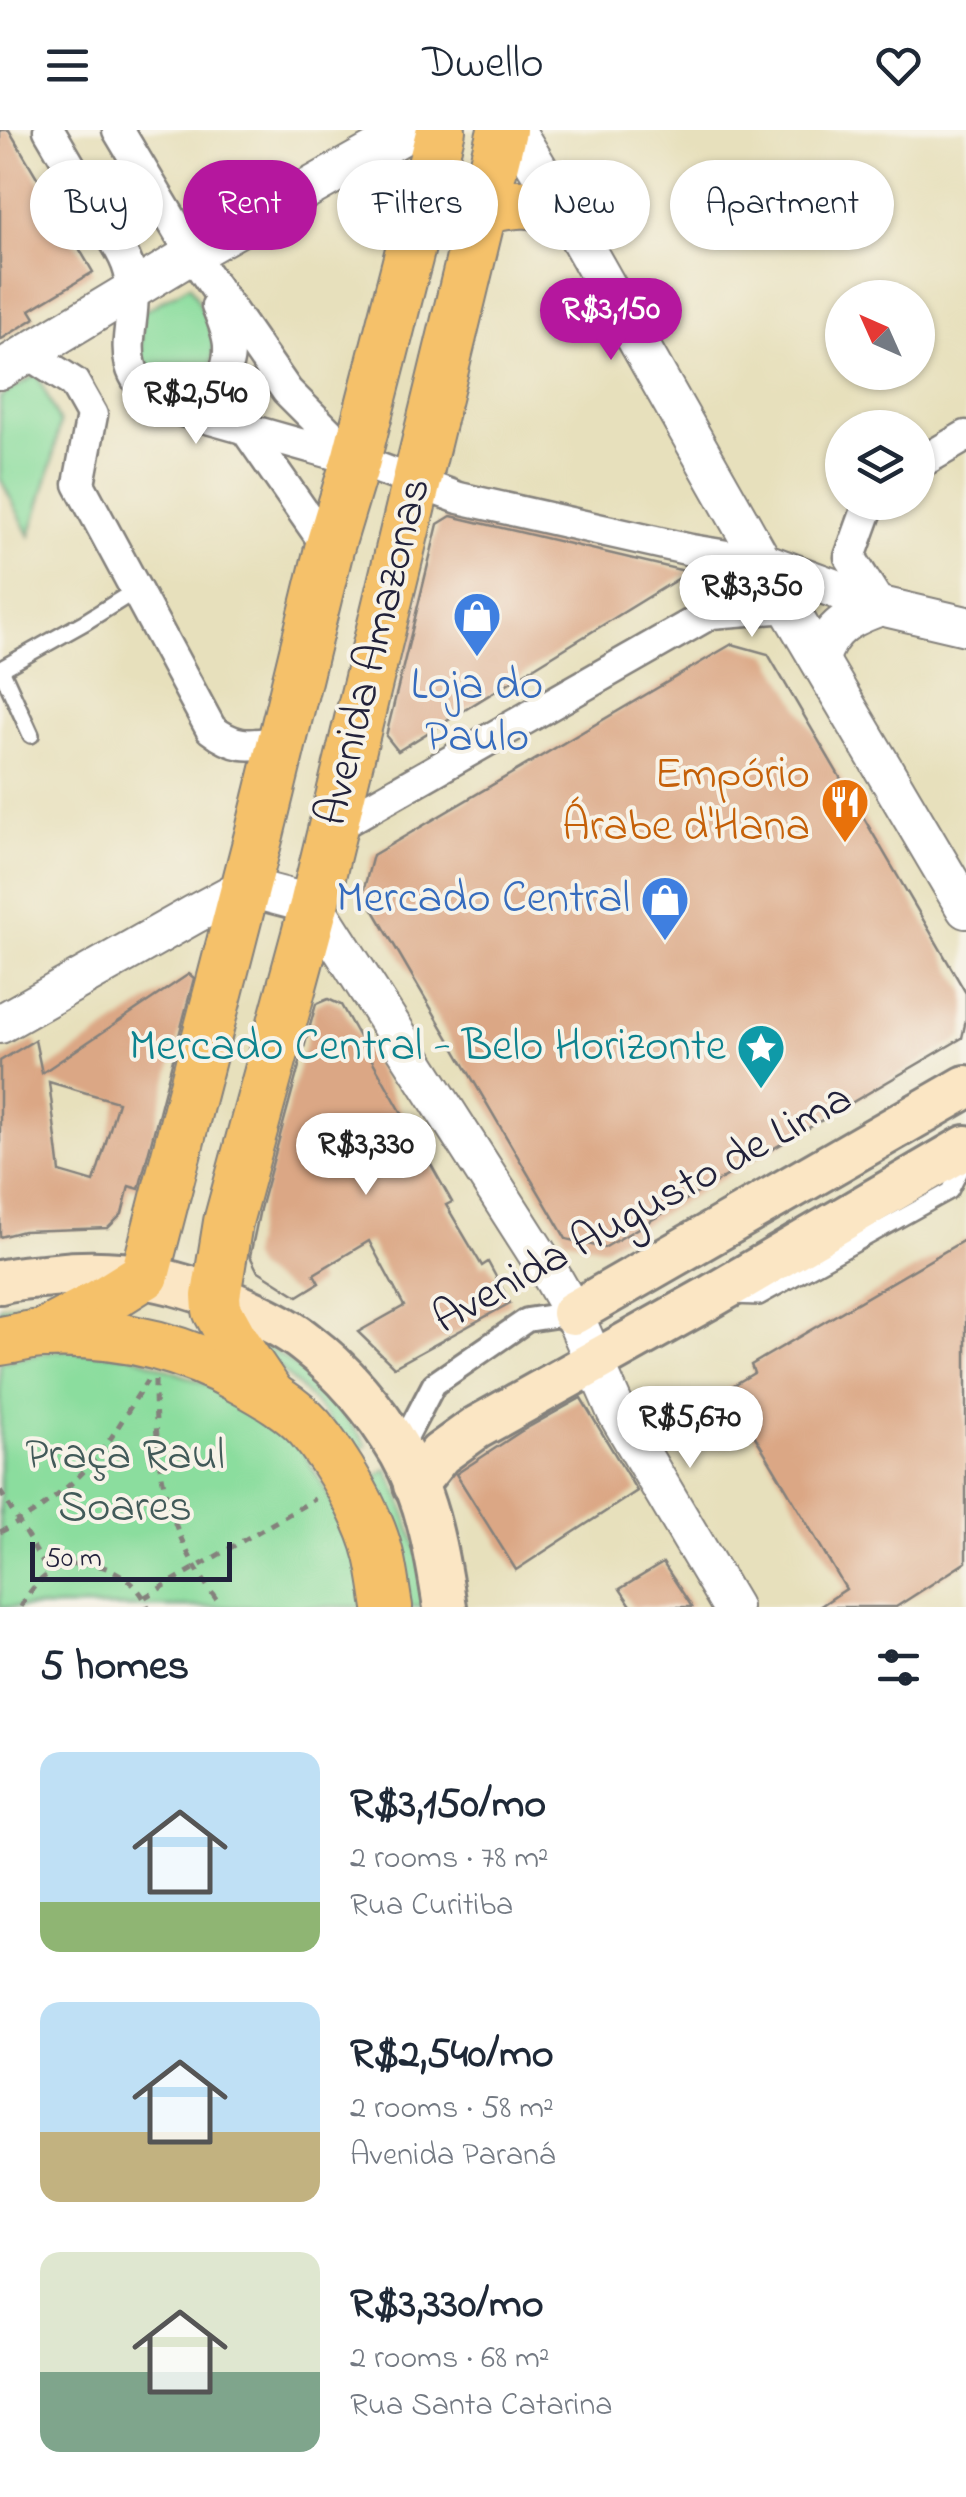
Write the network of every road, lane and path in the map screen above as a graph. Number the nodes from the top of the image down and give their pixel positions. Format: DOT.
graph roads {
  1 [pos="49,130"];
  2 [pos="118,130"];
  3 [pos="412,130"];
  4 [pos="441,130"];
  5 [pos="502,130"];
  6 [pos="515,130"];
  7 [pos="495,160"];
  8 [pos="533,160"];
  9 [pos="473,250"];
  10 [pos="586,250"];
  11 [pos="192,254"];
  12 [pos="132,290"];
  13 [pos="14,361"];
  14 [pos="162,405"];
  15 [pos="247,431"];
  16 [pos="966,436"];
  17 [pos="935,454"];
  18 [pos="356,460"];
  19 [pos="417,481"];
  20 [pos="863,520"];
  21 [pos="330,549"];
  22 [pos="763,562"];
  23 [pos="136,590"];
  24 [pos="881,606"];
  25 [pos="788,607"];
  26 [pos="966,626"];
  27 [pos="820,659"];
  28 [pos="0,669"];
  29 [pos="32,735"];
  30 [pos="283,741"];
  31 [pos="332,829"];
  32 [pos="245,888"];
  33 [pos="314,905"];
  34 [pos="966,909"];
  35 [pos="0,1024"];
  36 [pos="959,1091"];
  37 [pos="909,1098"];
  38 [pos="966,1147"];
  39 [pos="966,1159"];
  40 [pos="725,1204"];
  41 [pos="693,1245"];
  42 [pos="146,1276"];
  43 [pos="0,1282"];
  44 [pos="216,1296"];
  45 [pos="712,1296"];
  46 [pos="574,1312"];
  47 [pos="21,1338"];
  48 [pos="594,1362"];
  49 [pos="270,1395"];
  50 [pos="407,1468"];
  51 [pos="0,1491"];
  52 [pos="323,1495"];
  53 [pos="19,1523"];
  54 [pos="0,1532"];
  55 [pos="196,1568"];
  56 [pos="49,1573"];
  57 [pos="144,1598"];
  58 [pos="20,1607"];
  59 [pos="148,1607"];
  60 [pos="222,1607"];
  61 [pos="388,1607"];
  62 [pos="445,1607"];
  63 [pos="732,1607"];
  1 -- 12 [label="street"];
  2 -- 11 [label="street"];
  3 -- 11 [label="street"];
  4 -- 18 [label="main road, Avenida Amazonas"];
  5 -- 7 [label="main road, Avenida Amazonas"];
  6 -- 8 [label="street"];
  9 -- 19 [label="main road, Avenida Amazonas"];
  10 -- 22 [label="street"];
  11 -- 12 [label="street"];
  11 -- 14 [label="street"];
  11 -- 18 [label="street"];
  12 -- 13 [label="street"];
  12 -- 14 [label="street"];
  13 -- 23 [label="street"];
  14 -- 15 [label="street"];
  15 -- 18 [label="street"];
  15 -- 21 [label="street"];
  16 -- 17 [label="street"];
  18 -- 19 [label="street"];
  18 -- 21 [label="main road, Avenida Amazonas"];
  19 -- 22 [label="street"];
  19 -- 31 [label="main road, Avenida Amazonas"];
  20 -- 24 [label="street"];
  21 -- 30 [label="main road, Avenida Amazonas"];
  22 -- 24 [label="street"];
  22 -- 25 [label="street"];
  23 -- 28 [label="lane"];
  23 -- 30 [label="street"];
  24 -- 26 [label="street"];
  24 -- 27 [label="street"];
  25 -- 27 [label="street"];
  25 -- 31 [label="street"];
  27 -- 34 [label="street"];
  28 -- 29 [label="lane"];
  30 -- 32 [label="main road, Avenida Amazonas"];
  31 -- 33 [label="main road, Avenida Amazonas"];
  32 -- 33 [label="street"];
  32 -- 35 [label="street"];
  32 -- 42 [label="main road, Avenida Amazonas"];
  33 -- 44 [label="main road, Avenida Amazonas"];
  33 -- 46 [label="street"];
  36 -- 37 [label="lane"];
  36 -- 41 [label="main road, Avenida Augusto de Lima"];
  38 -- 45 [label="main road"];
  39 -- 45 [label="lane"];
  40 -- 41 [label="lane"];
  41 -- 46 [label="main road, Avenida Augusto de Lima"];
  42 -- 43 [label="main road"];
  42 -- 44 [label="main road"];
  42 -- 47 [label="main road"];
  44 -- 49 [label="main road"];
  44 -- 50 [label="main road"];
  45 -- 48 [label="main road"];
  46 -- 48 [label="street"];
  46 -- 50 [label="street, Avenida Augusto de Lima"];
  47 -- 49 [label="main road"];
  48 -- 50 [label="main road"];
  48 -- 63 [label="street"];
  49 -- 61 [label="main road"];
  50 -- 62 [label="main road"];
  51 -- 53 [label="path"];
  52 -- 55 [label="path"];
  53 -- 54 [label="path"];
  53 -- 55 [label="path"];
  53 -- 56 [label="path"];
  55 -- 57 [label="path"];
  55 -- 60 [label="path"];
  56 -- 57 [label="path"];
  56 -- 58 [label="path"];
  57 -- 59 [label="path"];
}
